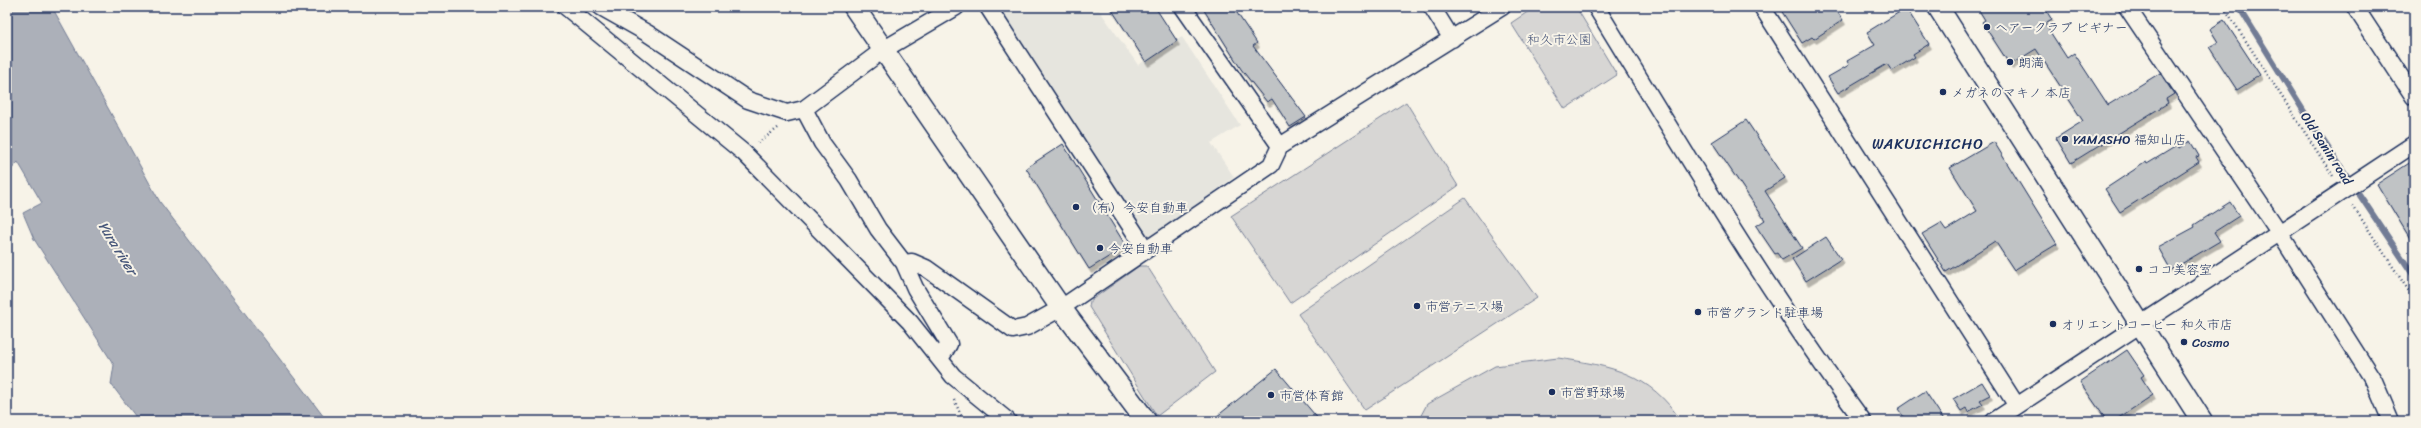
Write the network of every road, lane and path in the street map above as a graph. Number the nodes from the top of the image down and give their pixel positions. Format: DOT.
graph roads {
  1 [pos="566,7"];
  2 [pos="601,7"];
  3 [pos="854,7"];
  4 [pos="956,7"];
  5 [pos="988,7"];
  6 [pos="1183,7"];
  7 [pos="1432,7"];
  8 [pos="1502,7"];
  9 [pos="1596,7"];
  10 [pos="1762,7"];
  11 [pos="1938,7"];
  12 [pos="2127,7"];
  13 [pos="2224,7"];
  14 [pos="2355,7"];
  15 [pos="1452,39"];
  16 [pos="883,50"];
  17 [pos="2414,97"];
  18 [pos="804,109"];
  19 [pos="780,126"];
  20 [pos="2414,144"];
  21 [pos="1280,146"];
  22 [pos="744,153"];
  23 [pos="2342,190"];
  24 [pos="2279,232"];
  25 [pos="1146,250"];
  26 [pos="904,263"];
  27 [pos="2414,299"];
  28 [pos="1061,308"];
  29 [pos="2142,324"];
  30 [pos="940,359"];
  31 [pos="2016,406"];
  32 [pos="1008,421"];
  33 [pos="1146,421"];
  34 [pos="1862,421"];
  35 [pos="1994,421"];
  36 [pos="2202,421"];
  37 [pos="2391,421"];
  1 -- 22 [label="street"];
  2 -- 18 [label="street"];
  3 -- 16 [label="street"];
  4 -- 16 [label="street"];
  5 -- 25 [label="street"];
  6 -- 21 [label="street"];
  7 -- 15 [label="street"];
  8 -- 15 [label="street"];
  9 -- 34 [label="street"];
  10 -- 31 [label="street"];
  11 -- 29 [label="street"];
  12 -- 24 [label="street"];
  13 -- 23 [label="path, Old Sanin road"];
  14 -- 17 [label="street"];
  15 -- 21 [label="street"];
  16 -- 18 [label="street"];
  16 -- 28 [label="street"];
  18 -- 26 [label="street"];
  19 -- 22 [label="path"];
  20 -- 23 [label="street"];
  21 -- 25 [label="street"];
  22 -- 30 [label="street"];
  23 -- 24 [label="street"];
  23 -- 27 [label="path, Old Sanin road"];
  24 -- 29 [label="street"];
  24 -- 37 [label="street"];
  25 -- 28 [label="street"];
  26 -- 28 [label="street"];
  26 -- 30 [label="street"];
  28 -- 33 [label="street"];
  29 -- 31 [label="street"];
  29 -- 36 [label="street"];
  30 -- 32 [label="street"];
  31 -- 35 [label="street"];
}
